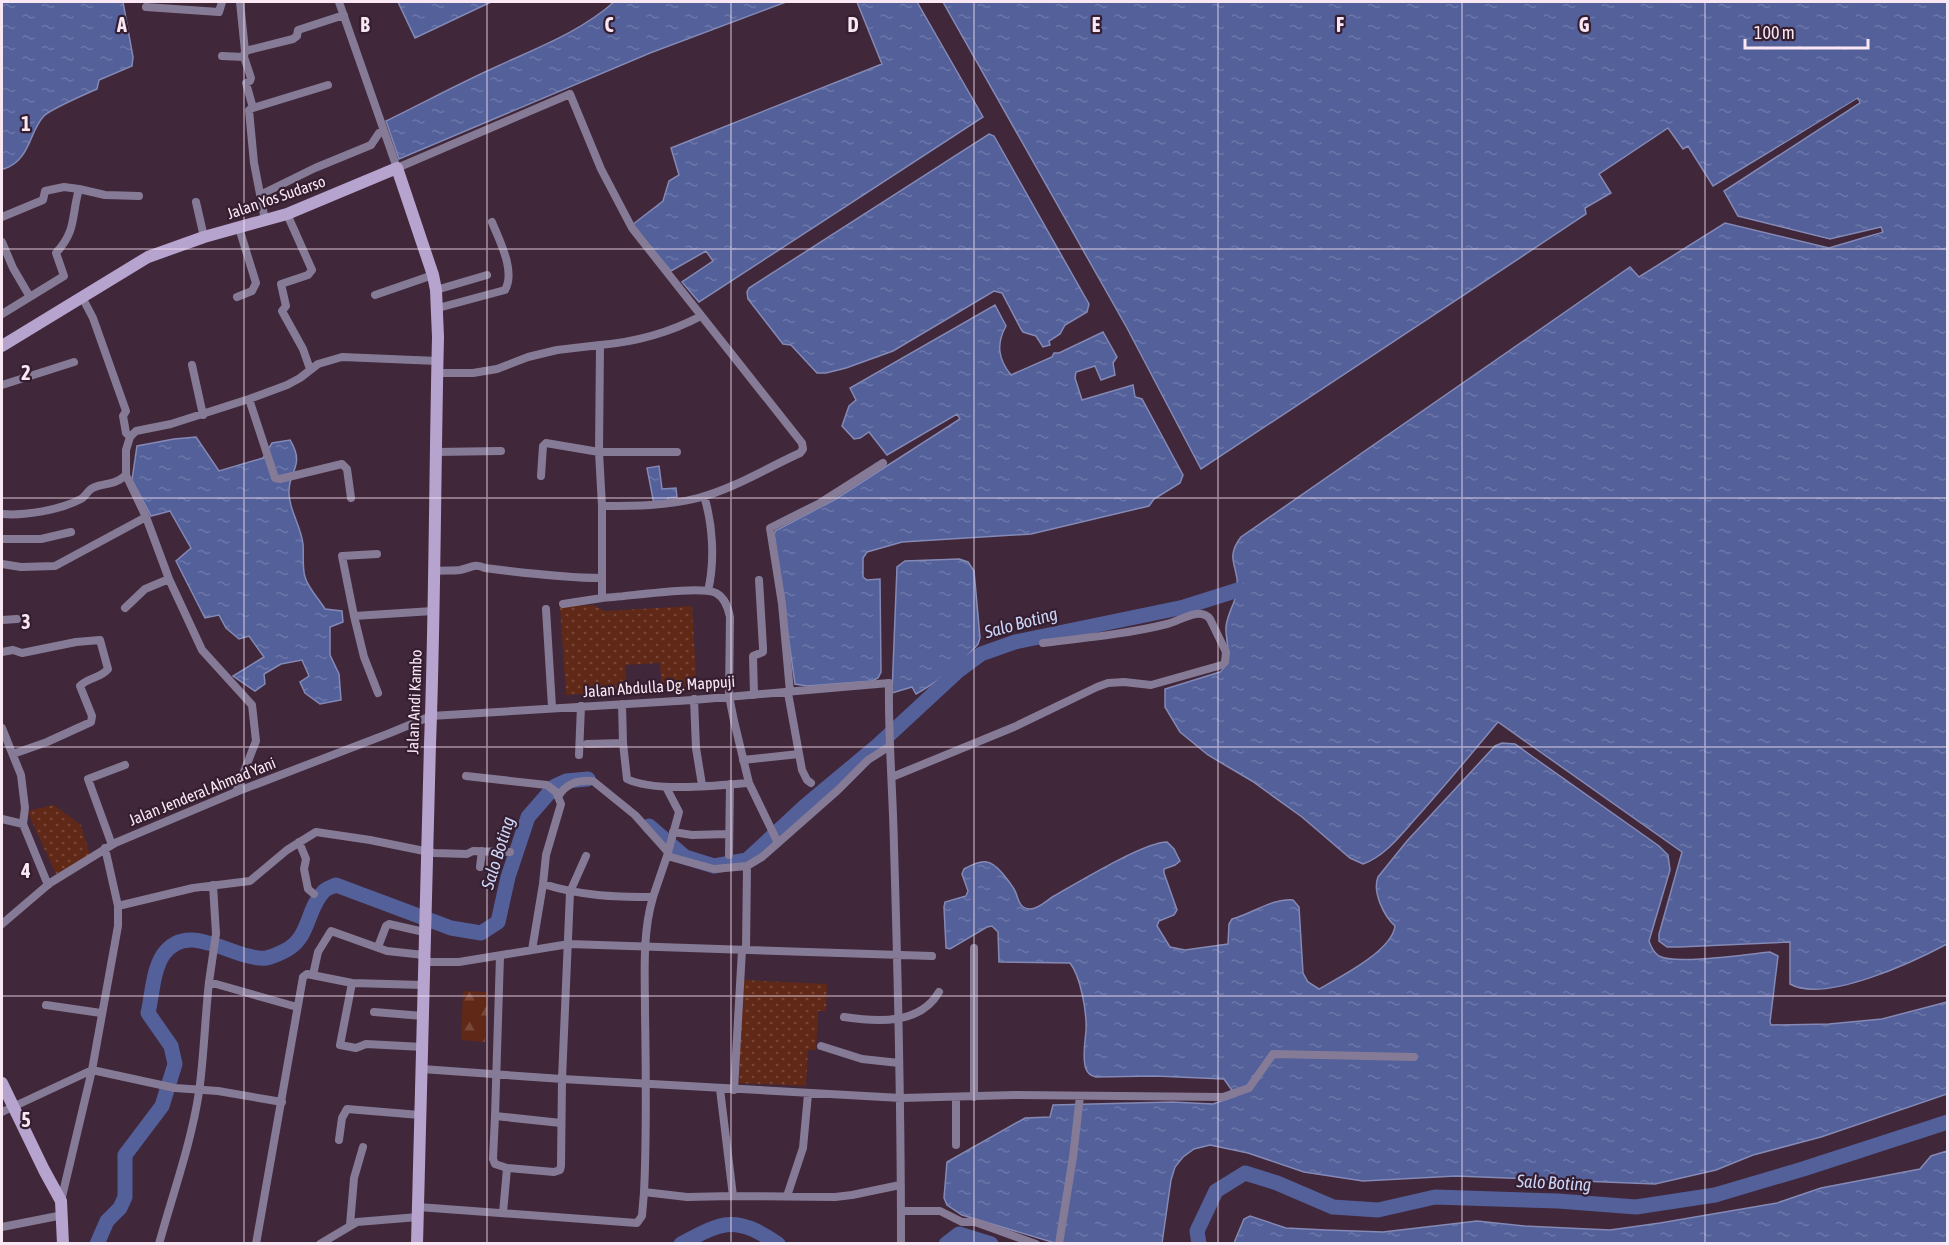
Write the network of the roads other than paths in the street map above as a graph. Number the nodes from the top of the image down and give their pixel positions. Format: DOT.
graph roads {
  1 [pos="222,2"];
  2 [pos="240,2"];
  3 [pos="339,2"];
  4 [pos="146,7"];
  5 [pos="344,15"];
  6 [pos="244,54"];
  7 [pos="222,56"];
  8 [pos="328,85"];
  9 [pos="253,108"];
  10 [pos="384,131"];
  11 [pos="397,168"];
  12 [pos="79,189"];
  13 [pos="260,195"];
  14 [pos="139,196"];
  15 [pos="196,202"];
  16 [pos="287,214"];
  17 [pos="2,217"];
  18 [pos="266,220"];
  19 [pos="492,222"];
  20 [pos="240,228"];
  21 [pos="204,237"];
  22 [pos="2,242"];
  23 [pos="487,274"];
  24 [pos="433,275"];
  25 [pos="436,290"];
  26 [pos="375,294"];
  27 [pos="30,297"];
  28 [pos="82,297"];
  29 [pos="237,297"];
  30 [pos="438,309"];
  31 [pos="2,314"];
  32 [pos="701,316"];
  33 [pos="600,345"];
  34 [pos="2,346"];
  35 [pos="74,362"];
  36 [pos="192,365"];
  37 [pos="437,367"];
  38 [pos="310,369"];
  39 [pos="2,385"];
  40 [pos="249,399"];
  41 [pos="203,415"];
  42 [pos="130,437"];
  43 [pos="501,451"];
  44 [pos="436,452"];
  45 [pos="599,452"];
  46 [pos="677,452"];
  47 [pos="884,463"];
  48 [pos="126,475"];
  49 [pos="541,476"];
  50 [pos="704,496"];
  51 [pos="351,498"];
  52 [pos="602,506"];
  53 [pos="2,514"];
  54 [pos="146,517"];
  55 [pos="72,532"];
  56 [pos="2,539"];
  57 [pos="377,554"];
  58 [pos="2,564"];
  59 [pos="434,570"];
  60 [pos="602,578"];
  61 [pos="169,579"];
  62 [pos="759,580"];
  63 [pos="708,591"];
  64 [pos="602,598"];
  65 [pos="562,603"];
  66 [pos="125,608"];
  67 [pos="546,609"];
  68 [pos="433,611"];
  69 [pos="354,616"];
  70 [pos="17,619"];
  71 [pos="2,620"];
  72 [pos="1043,643"];
  73 [pos="2,652"];
  74 [pos="789,692"];
  75 [pos="378,693"];
  76 [pos="754,695"];
  77 [pos="729,696"];
  78 [pos="694,699"];
  79 [pos="622,704"];
  80 [pos="581,706"];
  81 [pos="552,707"];
  82 [pos="431,716"];
  83 [pos="2,728"];
  84 [pos="623,743"];
  85 [pos="587,744"];
  86 [pos="890,744"];
  87 [pos="13,754"];
  88 [pos="799,754"];
  89 [pos="579,755"];
  90 [pos="743,760"];
  91 [pos="125,765"];
  92 [pos="466,776"];
  93 [pos="892,777"];
  94 [pos="749,783"];
  95 [pos="811,783"];
  96 [pos="730,784"];
  97 [pos="702,785"];
  98 [pos="666,786"];
  99 [pos="236,792"];
  100 [pos="557,794"];
  101 [pos="2,820"];
  102 [pos="23,824"];
  103 [pos="728,834"];
  104 [pos="673,835"];
  105 [pos="777,841"];
  106 [pos="299,842"];
  107 [pos="108,846"];
  108 [pos="426,851"];
  109 [pos="482,851"];
  110 [pos="510,852"];
  111 [pos="668,852"];
  112 [pos="729,855"];
  113 [pos="586,856"];
  114 [pos="747,866"];
  115 [pos="480,867"];
  116 [pos="543,884"];
  117 [pos="48,885"];
  118 [pos="213,885"];
  119 [pos="570,892"];
  120 [pos="314,894"];
  121 [pos="653,897"];
  122 [pos="118,906"];
  123 [pos="2,924"];
  124 [pos="424,926"];
  125 [pos="569,944"];
  126 [pos="378,947"];
  127 [pos="645,948"];
  128 [pos="974,948"];
  129 [pos="532,950"];
  130 [pos="744,950"];
  131 [pos="500,956"];
  132 [pos="932,956"];
  133 [pos="897,957"];
  134 [pos="424,958"];
  135 [pos="312,975"];
  136 [pos="209,982"];
  137 [pos="352,983"];
  138 [pos="423,985"];
  139 [pos="939,992"];
  140 [pos="46,1005"];
  141 [pos="297,1007"];
  142 [pos="374,1012"];
  143 [pos="101,1013"];
  144 [pos="423,1016"];
  145 [pos="844,1017"];
  146 [pos="897,1020"];
  147 [pos="822,1046"];
  148 [pos="423,1047"];
  149 [pos="1414,1057"];
  150 [pos="899,1063"];
  151 [pos="422,1069"];
  152 [pos="92,1070"];
  153 [pos="496,1075"];
  154 [pos="562,1080"];
  155 [pos="2,1083"];
  156 [pos="646,1084"];
  157 [pos="720,1089"];
  158 [pos="199,1090"];
  159 [pos="734,1090"];
  160 [pos="808,1094"];
  161 [pos="1080,1096"];
  162 [pos="956,1097"];
  163 [pos="974,1097"];
  164 [pos="901,1098"];
  165 [pos="282,1102"];
  166 [pos="7,1110"];
  167 [pos="420,1115"];
  168 [pos="495,1116"];
  169 [pos="561,1123"];
  170 [pos="339,1140"];
  171 [pos="956,1145"];
  172 [pos="363,1147"];
  173 [pos="507,1168"];
  174 [pos="900,1185"];
  175 [pos="644,1192"];
  176 [pos="733,1196"];
  177 [pos="787,1196"];
  178 [pos="61,1201"];
  179 [pos="900,1211"];
  180 [pos="418,1212"];
  181 [pos="503,1213"];
  182 [pos="63,1215"];
  183 [pos="350,1225"];
  184 [pos="2,1227"];
  185 [pos="63,1244"];
  186 [pos="159,1244"];
  187 [pos="256,1244"];
  188 [pos="320,1244"];
  189 [pos="417,1244"];
  190 [pos="900,1244"];
  191 [pos="1036,1244"];
  192 [pos="1059,1244"];
  1 -- 4 [label="street"];
  2 -- 6 [label="street"];
  3 -- 5 [label="street"];
  5 -- 6 [label="street"];
  5 -- 10 [label="street"];
  6 -- 7 [label="street"];
  6 -- 9 [label="street"];
  8 -- 9 [label="street"];
  9 -- 13 [label="street"];
  10 -- 11 [label="street"];
  10 -- 13 [label="street"];
  11 -- 16 [label="street, Jalan Yos Sudarso"];
  11 -- 24 [label="street, Jalan Andi Kambo"];
  11 -- 32 [label="street, Jalan Yos Sudarso"];
  12 -- 14 [label="street"];
  12 -- 17 [label="street"];
  12 -- 27 [label="street"];
  13 -- 18 [label="street"];
  15 -- 21 [label="street"];
  16 -- 18 [label="street, Jalan Yos Sudarso"];
  16 -- 38 [label="street"];
  18 -- 20 [label="street, Jalan Yos Sudarso"];
  19 -- 30 [label="street"];
  20 -- 21 [label="street, Jalan Yos Sudarso"];
  20 -- 29 [label="street"];
  21 -- 28 [label="street, Jalan Yos Sudarso"];
  22 -- 27 [label="street"];
  23 -- 25 [label="street"];
  24 -- 25 [label="street, Jalan Andi Kambo"];
  24 -- 26 [label="street"];
  25 -- 30 [label="street, Jalan Andi Kambo"];
  27 -- 31 [label="street"];
  28 -- 34 [label="street, Jalan Yos Sudarso"];
  28 -- 42 [label="street"];
  30 -- 37 [label="street, Jalan Andi Kambo"];
  32 -- 33 [label="street"];
  32 -- 50 [label="street"];
  33 -- 37 [label="street"];
  33 -- 45 [label="street"];
  35 -- 39 [label="street"];
  36 -- 41 [label="street"];
  37 -- 38 [label="street"];
  37 -- 44 [label="street, Jalan Andi Kambo"];
  38 -- 40 [label="street"];
  40 -- 41 [label="street"];
  40 -- 51 [label="street"];
  41 -- 42 [label="street"];
  42 -- 48 [label="street"];
  43 -- 44 [label="street"];
  44 -- 59 [label="street, Jalan Andi Kambo"];
  45 -- 46 [label="street"];
  45 -- 49 [label="street"];
  45 -- 52 [label="street"];
  47 -- 74 [label="street"];
  48 -- 53 [label="street"];
  48 -- 54 [label="street"];
  50 -- 52 [label="street"];
  50 -- 63 [label="street"];
  52 -- 60 [label="street"];
  54 -- 58 [label="street"];
  54 -- 61 [label="street"];
  55 -- 56 [label="street"];
  57 -- 69 [label="street"];
  59 -- 60 [label="street"];
  59 -- 68 [label="street, Jalan Andi Kambo"];
  60 -- 64 [label="street"];
  61 -- 66 [label="street"];
  61 -- 99 [label="street"];
  62 -- 76 [label="street"];
  63 -- 64 [label="street"];
  63 -- 77 [label="street"];
  64 -- 65 [label="street"];
  67 -- 81 [label="street"];
  68 -- 69 [label="street"];
  68 -- 82 [label="street, Jalan Andi Kambo"];
  69 -- 75 [label="street"];
  70 -- 71 [label="street"];
  72 -- 93 [label="street"];
  73 -- 87 [label="street"];
  74 -- 76 [label="street, Jalan Abdulla Dg. Mappuji"];
  74 -- 86 [label="street, Jalan Abdulla Dg. Mappuji"];
  74 -- 88 [label="street"];
  76 -- 77 [label="street, Jalan Abdulla Dg. Mappuji"];
  77 -- 78 [label="street, Jalan Abdulla Dg. Mappuji"];
  77 -- 90 [label="street"];
  78 -- 79 [label="street, Jalan Abdulla Dg. Mappuji"];
  78 -- 97 [label="street"];
  79 -- 80 [label="street, Jalan Abdulla Dg. Mappuji"];
  79 -- 84 [label="street"];
  80 -- 81 [label="street, Jalan Abdulla Dg. Mappuji"];
  80 -- 89 [label="street"];
  81 -- 82 [label="street, Jalan Abdulla Dg. Mappuji"];
  82 -- 99 [label="street, Jalan Jenderal Ahmad Yani"];
  82 -- 108 [label="street, Jalan Andi Kambo"];
  83 -- 87 [label="street"];
  84 -- 85 [label="street"];
  84 -- 98 [label="street"];
  86 -- 93 [label="street"];
  86 -- 105 [label="street"];
  87 -- 102 [label="street"];
  88 -- 90 [label="street"];
  88 -- 95 [label="street"];
  90 -- 94 [label="street"];
  91 -- 107 [label="street"];
  92 -- 100 [label="street"];
  93 -- 133 [label="street"];
  94 -- 96 [label="street"];
  94 -- 105 [label="street"];
  96 -- 97 [label="street"];
  96 -- 103 [label="street"];
  97 -- 98 [label="street"];
  98 -- 104 [label="street"];
  99 -- 107 [label="street, Jalan Jenderal Ahmad Yani"];
  100 -- 111 [label="street"];
  100 -- 116 [label="street"];
  101 -- 102 [label="street"];
  102 -- 117 [label="street"];
  103 -- 104 [label="street"];
  103 -- 112 [label="street"];
  104 -- 111 [label="street"];
  105 -- 114 [label="street"];
  106 -- 108 [label="street"];
  106 -- 118 [label="street"];
  106 -- 120 [label="street"];
  107 -- 117 [label="street, Jalan Jenderal Ahmad Yani"];
  107 -- 122 [label="street"];
  108 -- 109 [label="street"];
  108 -- 124 [label="street, Jalan Andi Kambo"];
  109 -- 110 [label="street"];
  109 -- 115 [label="street"];
  111 -- 114 [label="street"];
  111 -- 121 [label="street"];
  113 -- 119 [label="street"];
  114 -- 130 [label="street"];
  116 -- 119 [label="street"];
  116 -- 129 [label="street"];
  117 -- 123 [label="street, Jalan Jenderal Ahmad Yani"];
  118 -- 122 [label="street"];
  118 -- 136 [label="street"];
  119 -- 121 [label="street"];
  119 -- 125 [label="street"];
  121 -- 127 [label="street"];
  122 -- 143 [label="street"];
  124 -- 126 [label="street"];
  124 -- 134 [label="street, Jalan Andi Kambo"];
  125 -- 127 [label="street"];
  125 -- 129 [label="street"];
  125 -- 154 [label="street"];
  126 -- 134 [label="street"];
  126 -- 135 [label="street"];
  127 -- 130 [label="street"];
  127 -- 156 [label="street"];
  128 -- 163 [label="street"];
  129 -- 131 [label="street"];
  130 -- 133 [label="street"];
  130 -- 159 [label="street"];
  131 -- 134 [label="street"];
  131 -- 153 [label="street"];
  132 -- 133 [label="street"];
  133 -- 146 [label="street"];
  134 -- 138 [label="street, Jalan Andi Kambo"];
  135 -- 137 [label="street"];
  135 -- 141 [label="street"];
  136 -- 141 [label="street"];
  136 -- 158 [label="street"];
  137 -- 138 [label="street"];
  137 -- 148 [label="street"];
  138 -- 144 [label="street, Jalan Andi Kambo"];
  139 -- 146 [label="street"];
  140 -- 143 [label="street"];
  141 -- 165 [label="street"];
  142 -- 144 [label="street"];
  143 -- 152 [label="street"];
  144 -- 148 [label="street, Jalan Andi Kambo"];
  145 -- 146 [label="street"];
  146 -- 150 [label="street"];
  147 -- 150 [label="street"];
  148 -- 151 [label="street, Jalan Andi Kambo"];
  149 -- 161 [label="street"];
  150 -- 164 [label="street"];
  151 -- 153 [label="street"];
  151 -- 167 [label="street, Jalan Andi Kambo"];
  152 -- 158 [label="street"];
  152 -- 166 [label="street"];
  152 -- 178 [label="street"];
  153 -- 154 [label="street"];
  153 -- 168 [label="street"];
  154 -- 156 [label="street"];
  154 -- 169 [label="street"];
  155 -- 166 [label="street"];
  156 -- 157 [label="street"];
  156 -- 175 [label="street"];
  157 -- 159 [label="street"];
  157 -- 176 [label="street"];
  158 -- 165 [label="street"];
  158 -- 186 [label="street"];
  159 -- 160 [label="street"];
  160 -- 164 [label="street"];
  160 -- 177 [label="street"];
  161 -- 163 [label="street"];
  161 -- 192 [label="street"];
  162 -- 163 [label="street"];
  162 -- 164 [label="street"];
  162 -- 171 [label="street"];
  164 -- 174 [label="street"];
  165 -- 187 [label="street"];
  166 -- 178 [label="street"];
  167 -- 170 [label="street"];
  167 -- 180 [label="street, Jalan Andi Kambo"];
  168 -- 169 [label="street"];
  168 -- 173 [label="street"];
  169 -- 173 [label="street"];
  172 -- 183 [label="street"];
  173 -- 181 [label="street"];
  174 -- 177 [label="street"];
  174 -- 179 [label="street"];
  175 -- 176 [label="street"];
  175 -- 181 [label="street"];
  176 -- 177 [label="street"];
  178 -- 182 [label="street"];
  179 -- 190 [label="street"];
  179 -- 191 [label="street"];
  180 -- 181 [label="street"];
  180 -- 183 [label="street"];
  180 -- 189 [label="street, Jalan Andi Kambo"];
  182 -- 184 [label="street"];
  182 -- 185 [label="street"];
  183 -- 188 [label="street"];
}
